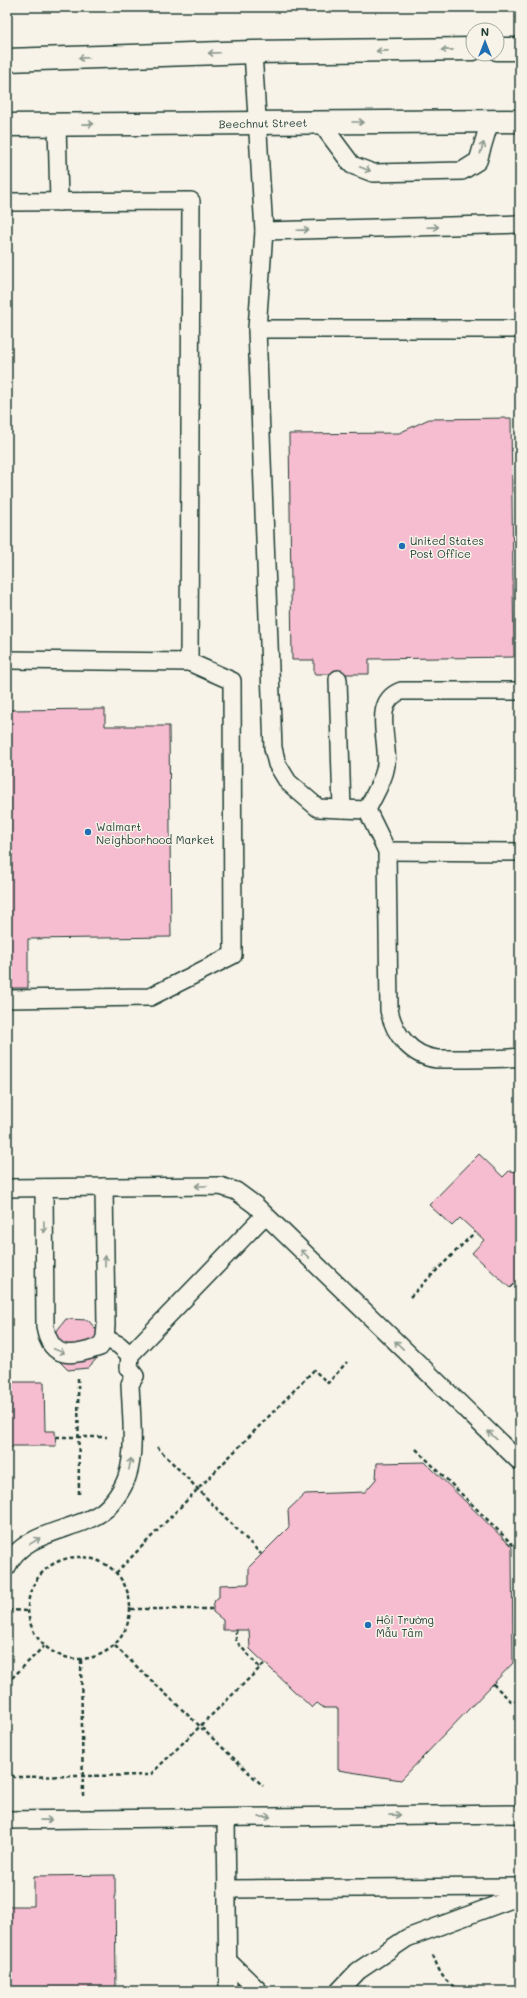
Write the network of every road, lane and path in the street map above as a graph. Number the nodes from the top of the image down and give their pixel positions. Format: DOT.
graph roads {
  1 [pos="505,49"];
  2 [pos="520,49"];
  3 [pos="465,50"];
  4 [pos="253,52"];
  5 [pos="7,60"];
  6 [pos="490,121"];
  7 [pos="520,121"];
  8 [pos="320,122"];
  9 [pos="256,123"];
  10 [pos="7,125"];
  11 [pos="57,125"];
  12 [pos="7,202"];
  13 [pos="59,202"];
  14 [pos="520,224"];
  15 [pos="264,231"];
  16 [pos="257,329"];
  17 [pos="520,329"];
  18 [pos="7,660"];
  19 [pos="189,662"];
  20 [pos="338,679"];
  21 [pos="520,691"];
  22 [pos="342,809"];
  23 [pos="367,810"];
  24 [pos="387,851"];
  25 [pos="520,852"];
  26 [pos="7,999"];
  27 [pos="520,1057"];
  28 [pos="104,1187"];
  29 [pos="7,1188"];
  30 [pos="44,1188"];
  31 [pos="264,1214"];
  32 [pos="476,1232"];
  33 [pos="410,1297"];
  34 [pos="105,1338"];
  35 [pos="130,1355"];
  36 [pos="347,1362"];
  37 [pos="78,1377"];
  38 [pos="56,1437"];
  39 [pos="78,1437"];
  40 [pos="114,1437"];
  41 [pos="155,1444"];
  42 [pos="416,1448"];
  43 [pos="520,1462"];
  44 [pos="198,1488"];
  45 [pos="79,1498"];
  46 [pos="520,1547"];
  47 [pos="261,1554"];
  48 [pos="7,1567"];
  49 [pos="116,1573"];
  50 [pos="131,1609"];
  51 [pos="213,1609"];
  52 [pos="8,1610"];
  53 [pos="28,1611"];
  54 [pos="236,1630"];
  55 [pos="44,1646"];
  56 [pos="115,1646"];
  57 [pos="81,1660"];
  58 [pos="265,1663"];
  59 [pos="260,1668"];
  60 [pos="7,1683"];
  61 [pos="493,1684"];
  62 [pos="520,1701"];
  63 [pos="200,1727"];
  64 [pos="7,1770"];
  65 [pos="83,1776"];
  66 [pos="263,1786"];
  67 [pos="83,1802"];
  68 [pos="520,1814"];
  69 [pos="226,1818"];
  70 [pos="7,1820"];
  71 [pos="520,1887"];
  72 [pos="226,1889"];
  73 [pos="520,1896"];
  74 [pos="424,1932"];
  75 [pos="228,1961"];
  76 [pos="228,1991"];
  77 [pos="259,1991"];
  78 [pos="339,1991"];
  79 [pos="463,1991"];
  1 -- 2 [label="main road"];
  3 -- 4 [label="main road, one-way"];
  4 -- 5 [label="main road, one-way"];
  4 -- 9 [label="lane"];
  6 -- 7 [label="main road, Beechnut Street"];
  8 -- 6 [label="main road, Beechnut Street, one-way"];
  8 -- 6 [label="lane, one-way"];
  8 -- 9 [label="main road, Beechnut Street"];
  11 -- 9 [label="main road, Beechnut Street, one-way"];
  9 -- 15 [label="lane"];
  10 -- 11 [label="main road, Beechnut Street"];
  11 -- 13 [label="lane"];
  12 -- 13 [label="lane"];
  13 -- 19 [label="lane"];
  15 -- 14 [label="lane, one-way"];
  15 -- 16 [label="lane"];
  16 -- 17 [label="lane"];
  16 -- 22 [label="lane"];
  18 -- 19 [label="lane"];
  19 -- 26 [label="lane"];
  20 -- 22 [label="lane"];
  21 -- 23 [label="lane"];
  22 -- 23 [label="lane"];
  23 -- 24 [label="lane"];
  24 -- 25 [label="lane"];
  24 -- 27 [label="lane"];
  28 -- 30 [label="lane"];
  31 -- 28 [label="lane, one-way"];
  34 -- 28 [label="lane, one-way"];
  29 -- 30 [label="lane"];
  30 -- 34 [label="lane, one-way"];
  31 -- 35 [label="lane"];
  43 -- 31 [label="lane, one-way"];
  32 -- 33 [label="path"];
  34 -- 35 [label="lane"];
  48 -- 35 [label="lane, one-way"];
  36 -- 44 [label="path"];
  37 -- 39 [label="path"];
  38 -- 39 [label="path"];
  39 -- 40 [label="path"];
  39 -- 45 [label="path"];
  41 -- 44 [label="path"];
  42 -- 46 [label="path"];
  44 -- 47 [label="path"];
  44 -- 49 [label="path"];
  49 -- 50 [label="path"];
  49 -- 53 [label="path"];
  50 -- 51 [label="path"];
  50 -- 56 [label="path"];
  52 -- 53 [label="path"];
  53 -- 55 [label="path"];
  54 -- 59 [label="path"];
  55 -- 57 [label="path"];
  55 -- 60 [label="path"];
  56 -- 57 [label="path"];
  56 -- 63 [label="path"];
  57 -- 65 [label="path"];
  58 -- 59 [label="path"];
  59 -- 63 [label="path"];
  61 -- 62 [label="path"];
  63 -- 65 [label="path"];
  63 -- 66 [label="path"];
  64 -- 65 [label="path"];
  65 -- 67 [label="path"];
  69 -- 68 [label="lane, one-way"];
  70 -- 69 [label="lane, one-way"];
  69 -- 72 [label="lane"];
  71 -- 72 [label="lane"];
  72 -- 75 [label="lane"];
  73 -- 74 [label="lane"];
  74 -- 78 [label="lane"];
  74 -- 79 [label="path"];
  75 -- 76 [label="lane"];
  75 -- 77 [label="lane"];
}
